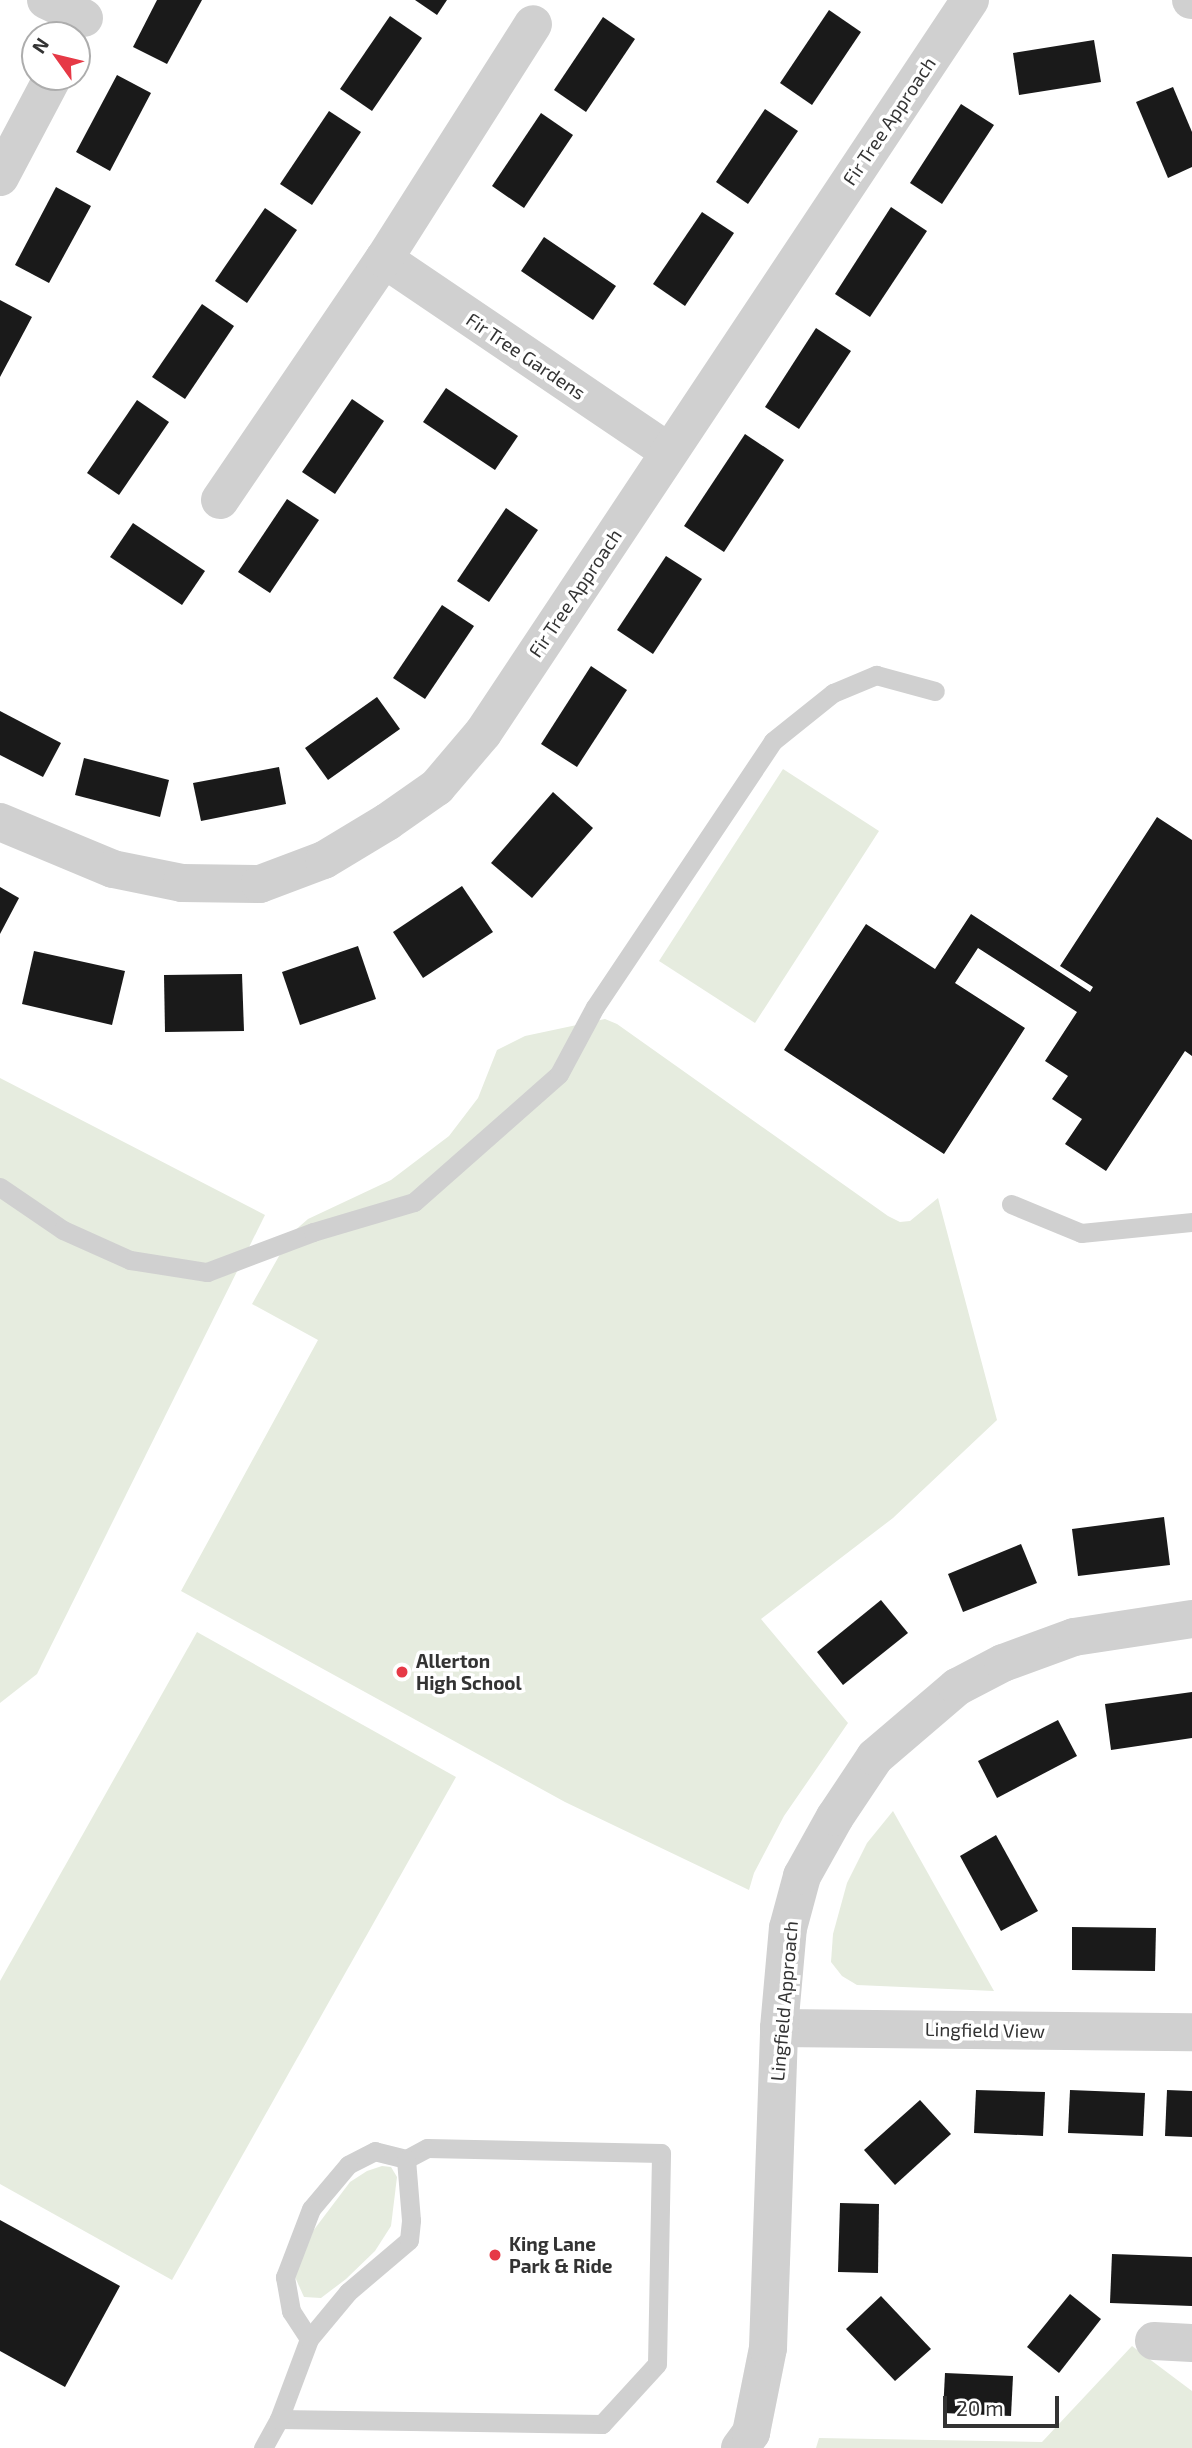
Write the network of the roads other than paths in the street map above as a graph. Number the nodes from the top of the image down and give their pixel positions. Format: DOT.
graph roads {
  1 [pos="46,0"];
  2 [pos="970,0"];
  3 [pos="84,18"];
  4 [pos="533,24"];
  5 [pos="46,91"];
  6 [pos="0,177"];
  7 [pos="384,259"];
  8 [pos="669,452"];
  9 [pos="220,500"];
  10 [pos="935,691"];
  11 [pos="0,822"];
  12 [pos="0,1187"];
  13 [pos="1011,1204"];
  14 [pos="1192,1222"];
  15 [pos="1192,1619"];
  16 [pos="779,2028"];
  17 [pos="1192,2032"];
  18 [pos="406,2159"];
  19 [pos="309,2339"];
  20 [pos="1154,2342"];
  21 [pos="1192,2343"];
  22 [pos="279,2419"];
  23 [pos="264,2448"];
  24 [pos="281,2448"];
  25 [pos="740,2448"];
  1 -- 3 [label="street"];
  2 -- 8 [label="street, Fir Tree Approach"];
  4 -- 7 [label="street"];
  5 -- 6 [label="street"];
  7 -- 8 [label="street, Fir Tree Gardens"];
  7 -- 9 [label="street"];
  8 -- 11 [label="street, Fir Tree Approach"];
  10 -- 12 [label="lane"];
  13 -- 14 [label="lane"];
  15 -- 16 [label="street, Lingfield Approach"];
  16 -- 17 [label="street, Lingfield View"];
  16 -- 25 [label="street, Lingfield Approach"];
  18 -- 19 [label="lane"];
  18 -- 19 [label="lane"];
  18 -- 22 [label="lane"];
  19 -- 22 [label="lane"];
  20 -- 21 [label="street"];
  22 -- 23 [label="lane"];
  22 -- 24 [label="lane"];
}
